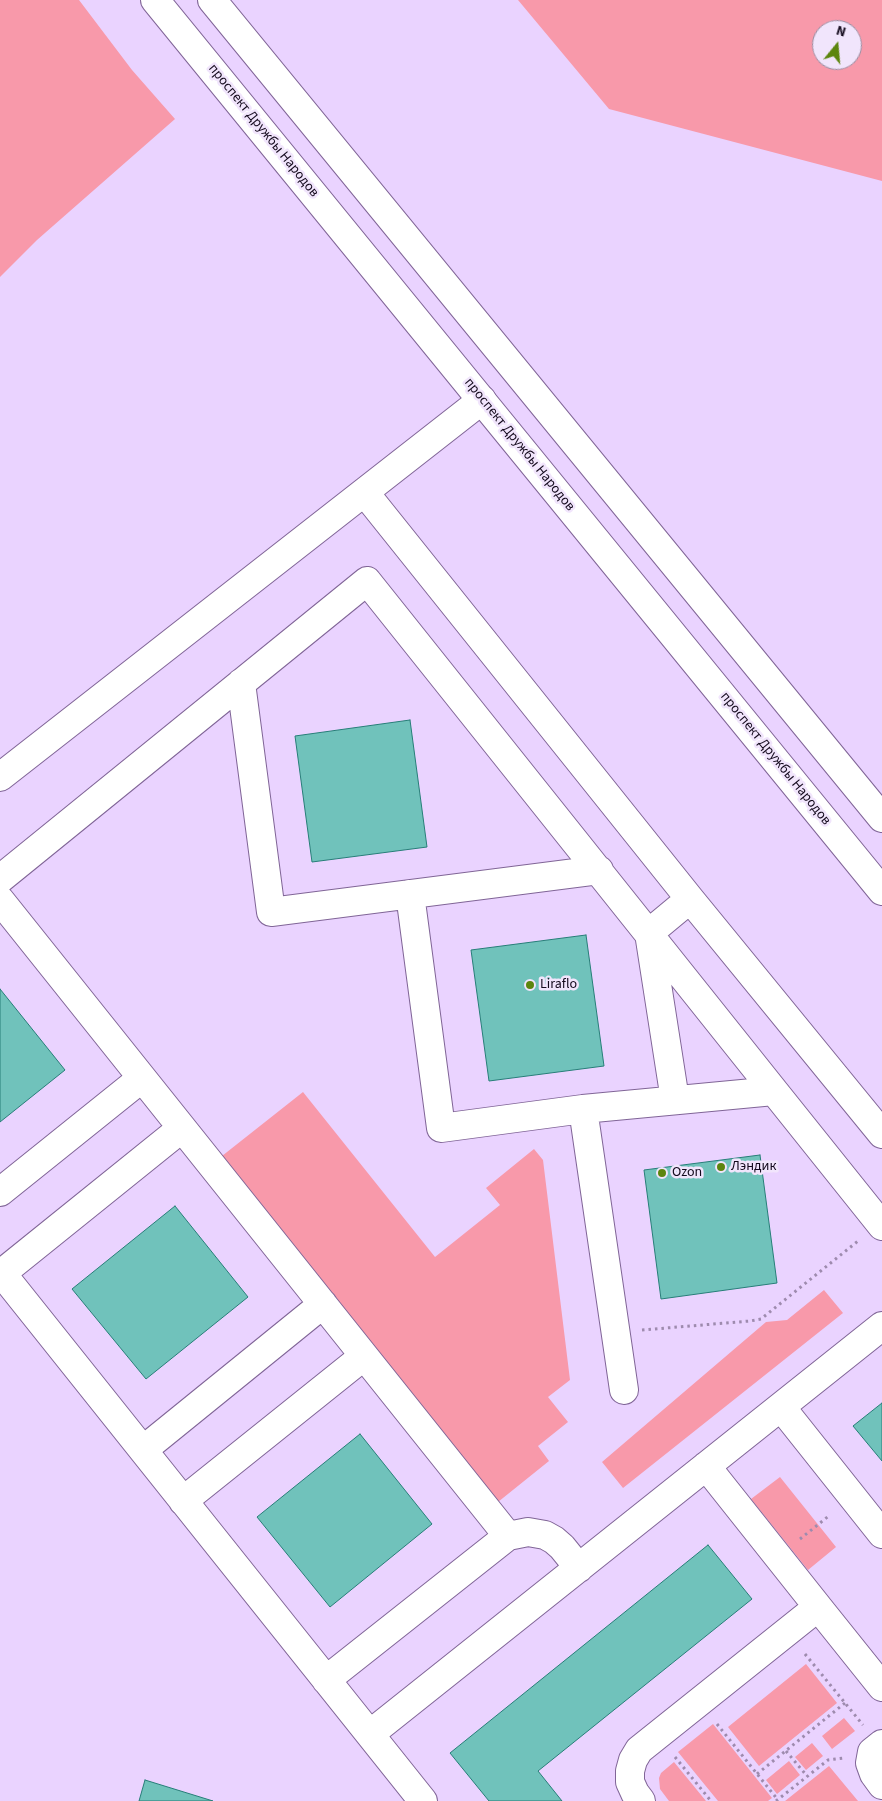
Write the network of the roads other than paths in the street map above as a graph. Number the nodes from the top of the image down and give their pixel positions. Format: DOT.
graph roads {
  1 [pos="156,0"];
  2 [pos="212,0"];
  3 [pos="482,400"];
  4 [pos="365,493"];
  5 [pos="241,683"];
  6 [pos="0,778"];
  7 [pos="882,818"];
  8 [pos="599,870"];
  9 [pos="0,879"];
  10 [pos="882,891"];
  11 [pos="410,894"];
  12 [pos="690,899"];
  13 [pos="0,900"];
  14 [pos="649,933"];
  15 [pos="142,1078"];
  16 [pos="774,1091"];
  17 [pos="674,1100"];
  18 [pos="583,1109"];
  19 [pos="182,1128"];
  20 [pos="882,1134"];
  21 [pos="0,1192"];
  22 [pos="881,1224"];
  23 [pos="1,1272"];
  24 [pos="323,1304"];
  25 [pos="882,1326"];
  26 [pos="364,1356"];
  27 [pos="624,1390"];
  28 [pos="781,1406"];
  29 [pos="143,1450"];
  30 [pos="706,1466"];
  31 [pos="183,1501"];
  32 [pos="882,1534"];
  33 [pos="508,1536"];
  34 [pos="579,1568"];
  35 [pos="818,1607"];
  36 [pos="326,1680"];
  37 [pos="882,1687"];
  38 [pos="370,1734"];
  39 [pos="877,1749"];
  40 [pos="882,1785"];
  41 [pos="423,1801"];
  42 [pos="641,1801"];
  1 -- 3 [label="main road, проспект Дружбы Народов"];
  2 -- 7 [label="main road"];
  3 -- 4 [label="main road"];
  3 -- 10 [label="main road, проспект Дружбы Народов"];
  4 -- 6 [label="main road"];
  4 -- 12 [label="main road"];
  5 -- 8 [label="main road"];
  5 -- 9 [label="main road"];
  5 -- 11 [label="main road"];
  8 -- 11 [label="main road"];
  8 -- 14 [label="main road"];
  11 -- 18 [label="main road"];
  12 -- 14 [label="main road"];
  12 -- 20 [label="main road"];
  13 -- 15 [label="main road"];
  14 -- 16 [label="main road"];
  14 -- 17 [label="main road"];
  15 -- 19 [label="main road"];
  15 -- 21 [label="main road"];
  16 -- 17 [label="main road"];
  16 -- 22 [label="main road"];
  17 -- 18 [label="main road"];
  18 -- 27 [label="main road"];
  19 -- 23 [label="main road"];
  19 -- 24 [label="main road"];
  23 -- 29 [label="main road"];
  24 -- 26 [label="main road"];
  24 -- 29 [label="main road"];
  25 -- 28 [label="main road"];
  26 -- 31 [label="main road"];
  26 -- 33 [label="main road"];
  28 -- 30 [label="main road"];
  28 -- 32 [label="main road"];
  29 -- 31 [label="main road"];
  30 -- 34 [label="main road"];
  30 -- 35 [label="main road"];
  31 -- 36 [label="main road"];
  33 -- 34 [label="main road"];
  33 -- 36 [label="main road"];
  34 -- 38 [label="main road"];
  35 -- 37 [label="main road"];
  35 -- 42 [label="main road"];
  36 -- 38 [label="main road"];
  38 -- 41 [label="main road"];
  39 -- 40 [label="main road"];
}
